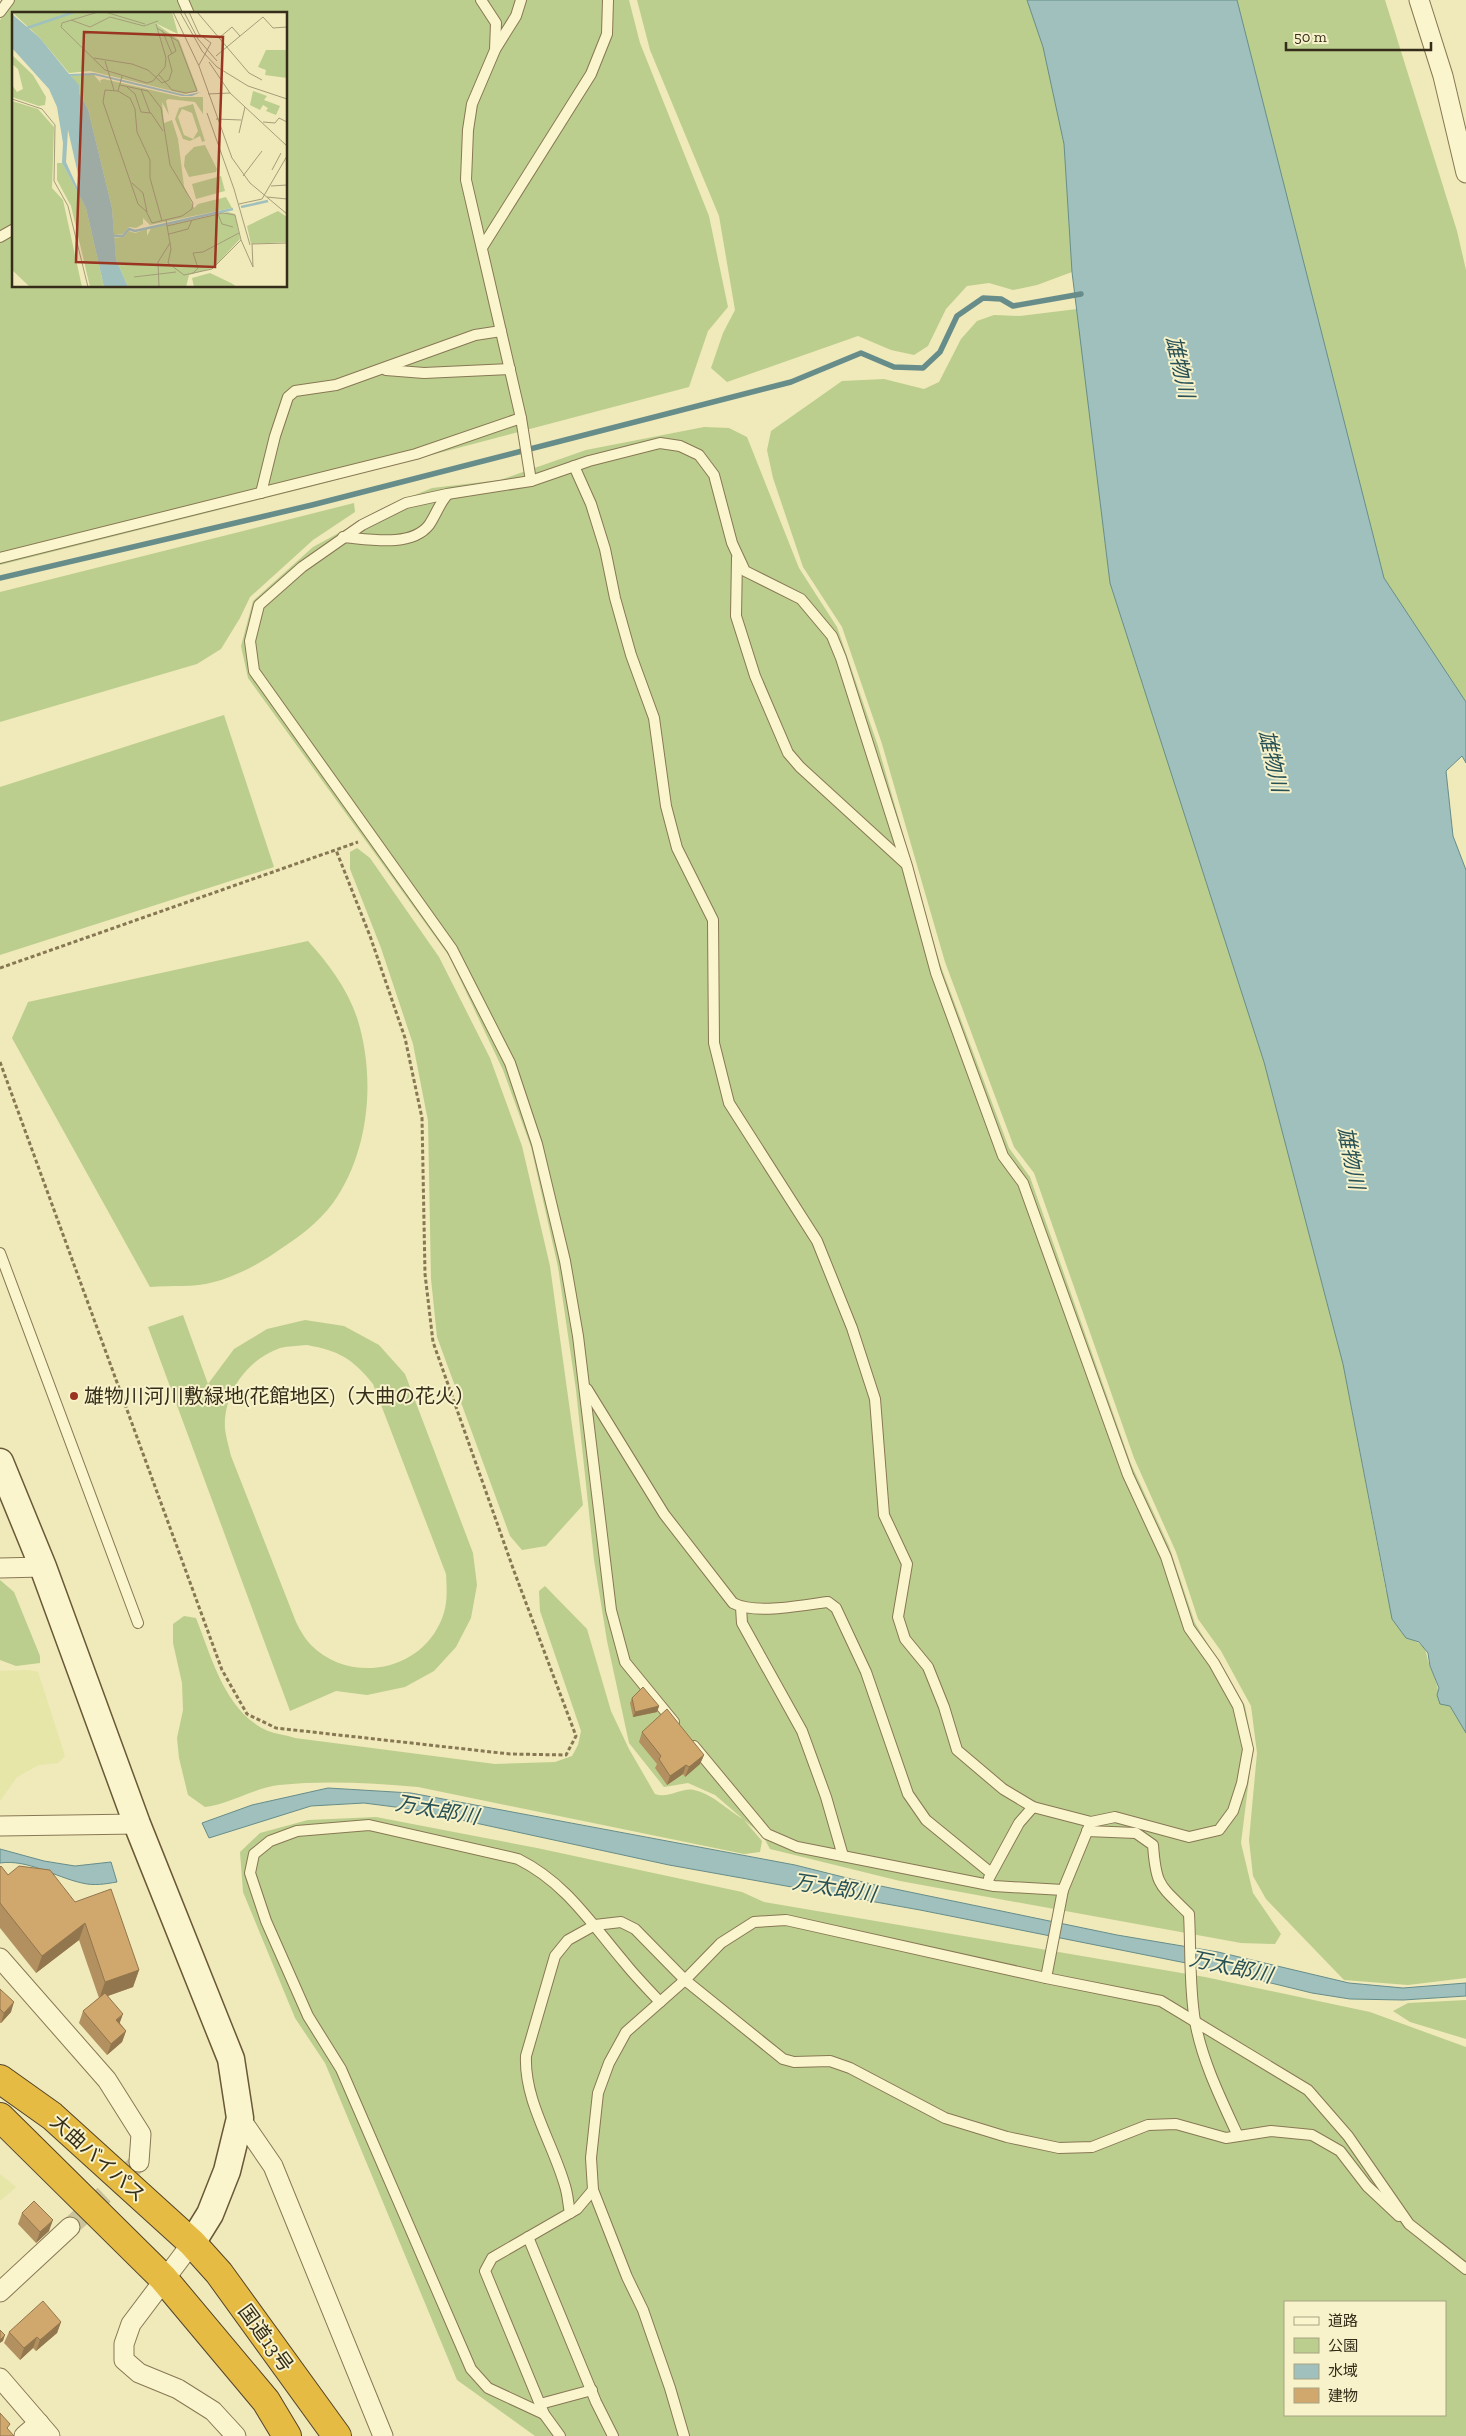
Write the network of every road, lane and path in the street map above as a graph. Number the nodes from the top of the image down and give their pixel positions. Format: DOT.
graph roads {
  1 [pos="9,0"];
  2 [pos="183,0"];
  3 [pos="481,0"];
  4 [pos="521,0"];
  5 [pos="608,0"];
  6 [pos="1419,0"];
  7 [pos="0,12"];
  8 [pos="188,12"];
  9 [pos="495,50"];
  10 [pos="1466,173"];
  11 [pos="12,230"];
  12 [pos="0,237"];
  13 [pos="483,246"];
  14 [pos="501,331"];
  15 [pos="510,369"];
  16 [pos="382,370"];
  17 [pos="521,418"];
  18 [pos="574,466"];
  19 [pos="531,479"];
  20 [pos="261,493"];
  21 [pos="447,494"];
  22 [pos="342,537"];
  23 [pos="737,554"];
  24 [pos="0,558"];
  25 [pos="371,838"];
  26 [pos="336,850"];
  27 [pos="907,866"];
  28 [pos="0,968"];
  29 [pos="0,1062"];
  30 [pos="0,1253"];
  31 [pos="0,1265"];
  32 [pos="10,1280"];
  33 [pos="584,1385"];
  34 [pos="0,1462"];
  35 [pos="43,1567"];
  36 [pos="0,1568"];
  37 [pos="741,1608"];
  38 [pos="138,1623"];
  39 [pos="1033,1807"];
  40 [pos="137,1824"];
  41 [pos="0,1826"];
  42 [pos="1089,1827"];
  43 [pos="843,1856"];
  44 [pos="991,1873"];
  45 [pos="986,1885"];
  46 [pos="1063,1891"];
  47 [pos="595,1925"];
  48 [pos="0,1958"];
  49 [pos="1046,1978"];
  50 [pos="685,1980"];
  51 [pos="660,2002"];
  52 [pos="1195,2021"];
  53 [pos="0,2079"];
  54 [pos="0,2117"];
  55 [pos="240,2118"];
  56 [pos="1238,2136"];
  57 [pos="140,2162"];
  58 [pos="593,2190"];
  59 [pos="570,2213"];
  60 [pos="1409,2224"];
  61 [pos="70,2227"];
  62 [pos="528,2237"];
  63 [pos="192,2243"];
  64 [pos="1466,2269"];
  65 [pos="163,2278"];
  66 [pos="0,2292"];
  67 [pos="0,2378"];
  68 [pos="592,2390"];
  69 [pos="540,2404"];
  70 [pos="544,2414"];
  71 [pos="45,2429"];
  72 [pos="24,2436"];
  73 [pos="236,2436"];
  74 [pos="287,2436"];
  75 [pos="337,2436"];
  76 [pos="383,2436"];
  77 [pos="560,2436"];
  78 [pos="613,2436"];
  79 [pos="684,2436"];
  1 -- 7 [label="lane"];
  2 -- 8 [label="lane"];
  3 -- 9 [label="lane"];
  4 -- 9 [label="lane"];
  5 -- 13 [label="lane"];
  6 -- 10 [label="street"];
  9 -- 13 [label="lane"];
  11 -- 12 [label="lane"];
  13 -- 14 [label="lane"];
  14 -- 15 [label="lane"];
  14 -- 16 [label="lane"];
  15 -- 16 [label="lane"];
  15 -- 17 [label="lane"];
  16 -- 20 [label="lane"];
  17 -- 19 [label="lane"];
  17 -- 20 [label="lane"];
  18 -- 19 [label="lane"];
  18 -- 23 [label="lane"];
  18 -- 39 [label="lane"];
  19 -- 21 [label="lane"];
  20 -- 24 [label="lane"];
  21 -- 22 [label="lane"];
  21 -- 22 [label="lane"];
  22 -- 25 [label="lane"];
  23 -- 27 [label="lane"];
  23 -- 27 [label="lane"];
  25 -- 26 [label="path"];
  25 -- 33 [label="lane"];
  26 -- 28 [label="path"];
  26 -- 29 [label="path"];
  27 -- 42 [label="lane"];
  30 -- 32 [label="lane"];
  31 -- 32 [label="lane"];
  32 -- 38 [label="lane"];
  33 -- 37 [label="lane"];
  33 -- 43 [label="lane"];
  34 -- 35 [label="street"];
  35 -- 36 [label="street"];
  35 -- 40 [label="street"];
  37 -- 43 [label="lane"];
  37 -- 44 [label="lane"];
  39 -- 42 [label="lane"];
  39 -- 44 [label="lane"];
  40 -- 41 [label="street"];
  40 -- 55 [label="street"];
  42 -- 46 [label="lane"];
  42 -- 52 [label="lane"];
  43 -- 45 [label="lane"];
  44 -- 45 [label="lane"];
  45 -- 46 [label="lane"];
  46 -- 49 [label="lane"];
  47 -- 50 [label="lane"];
  47 -- 51 [label="lane"];
  47 -- 59 [label="lane"];
  47 -- 70 [label="lane"];
  48 -- 57 [label="street"];
  49 -- 50 [label="lane"];
  49 -- 52 [label="lane"];
  50 -- 51 [label="lane"];
  50 -- 56 [label="lane"];
  51 -- 58 [label="lane"];
  52 -- 56 [label="lane"];
  52 -- 60 [label="lane"];
  53 -- 63 [label="highway, 大曲バイパス"];
  54 -- 65 [label="highway, 大曲バイパス"];
  55 -- 63 [label="street"];
  55 -- 76 [label="street"];
  56 -- 60 [label="lane"];
  58 -- 59 [label="lane"];
  58 -- 79 [label="lane"];
  59 -- 62 [label="lane"];
  60 -- 64 [label="lane"];
  61 -- 66 [label="street"];
  62 -- 68 [label="lane"];
  62 -- 69 [label="lane"];
  63 -- 65 [label="street"];
  63 -- 75 [label="highway, 国道13号"];
  65 -- 73 [label="street"];
  65 -- 74 [label="highway, 国道13号"];
  67 -- 71 [label="street"];
  68 -- 69 [label="lane"];
  68 -- 78 [label="lane"];
  69 -- 70 [label="lane"];
  70 -- 77 [label="lane"];
  71 -- 72 [label="street"];
}
